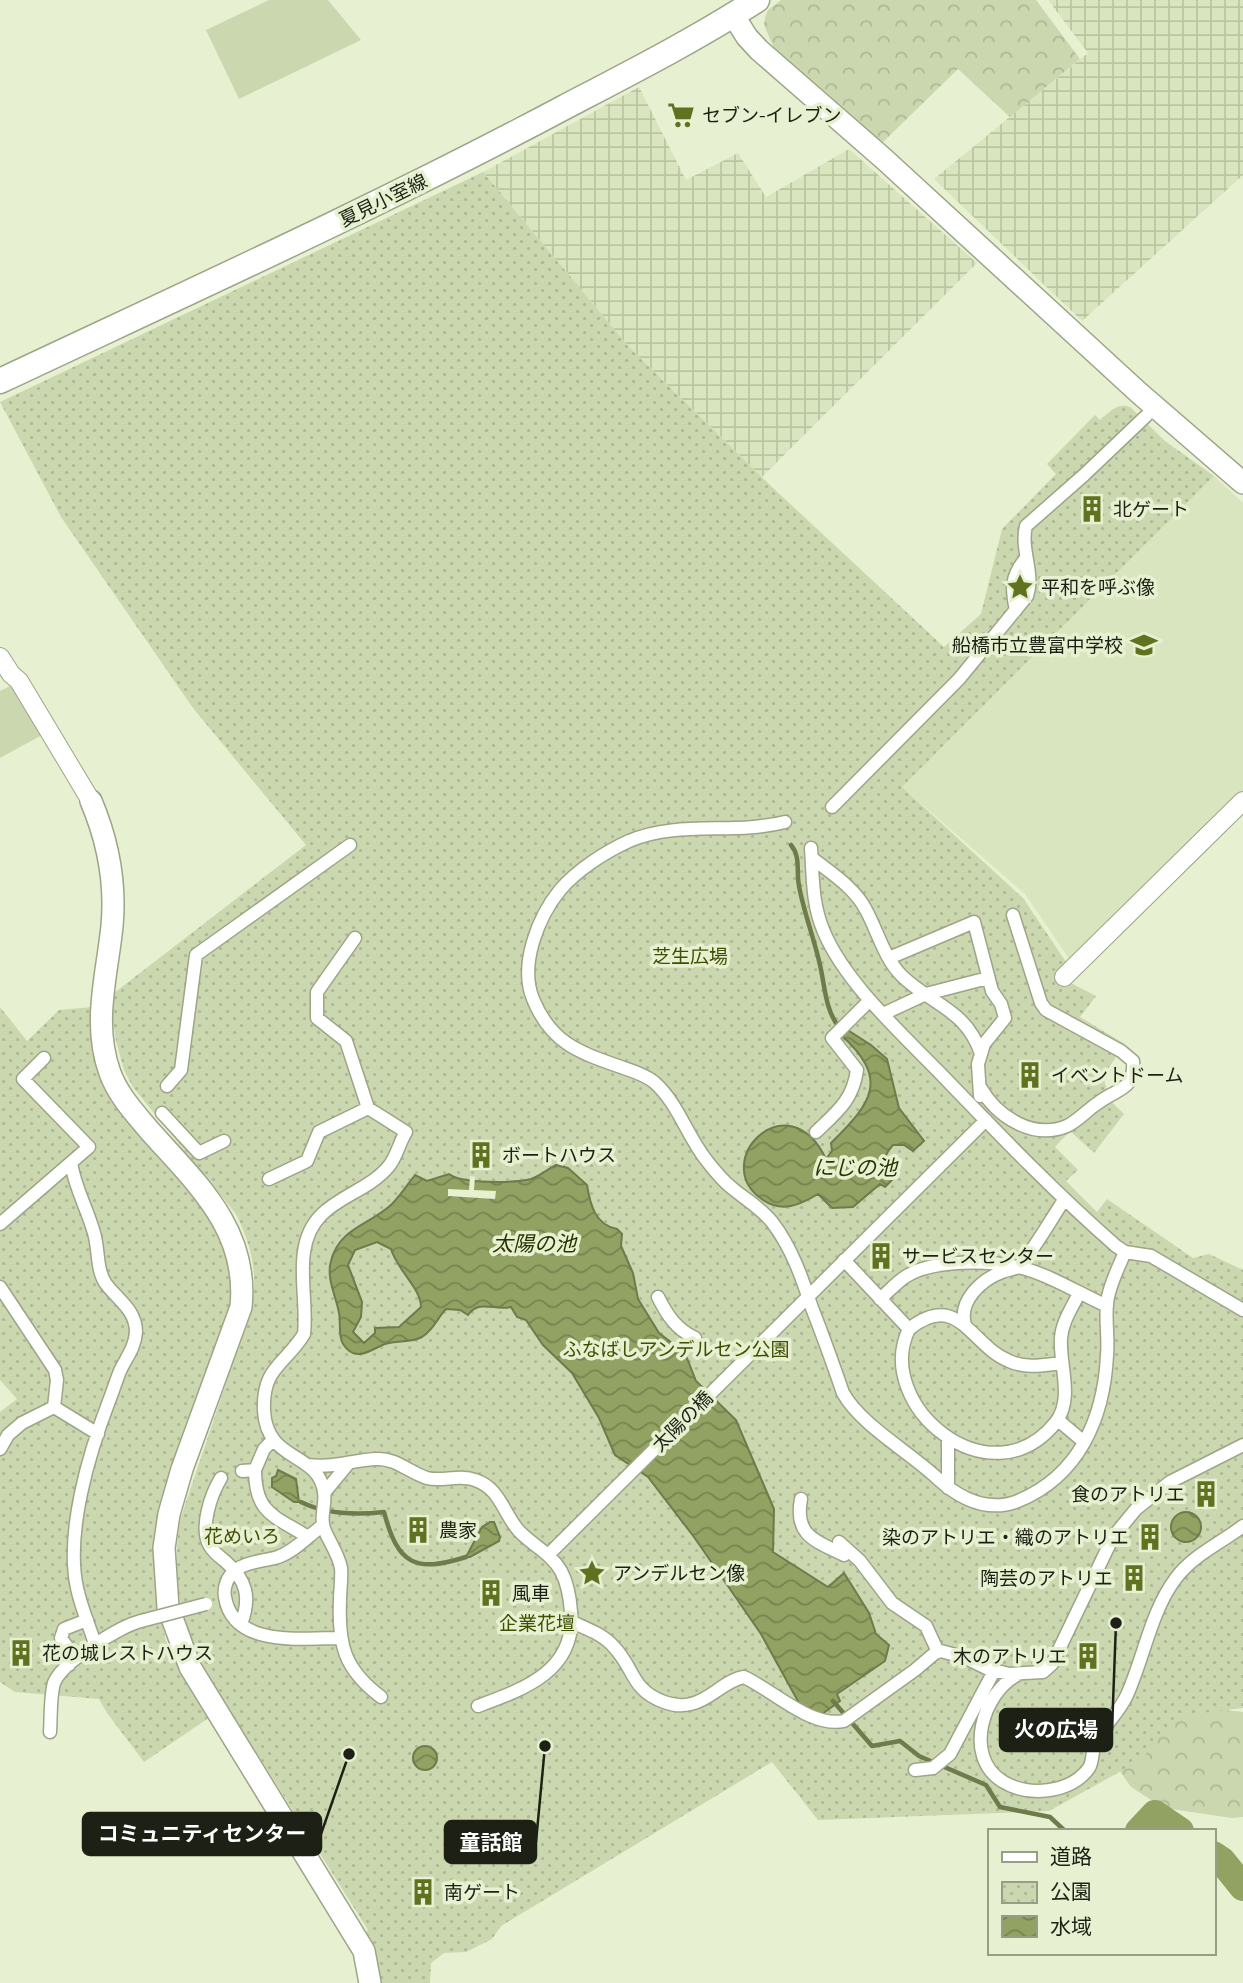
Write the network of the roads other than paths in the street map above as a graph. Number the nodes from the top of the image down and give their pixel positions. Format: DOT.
graph roads {
  1 [pos="757,0"];
  2 [pos="733,15"];
  3 [pos="0,381"];
  4 [pos="1146,416"];
  5 [pos="1241,479"];
  6 [pos="1026,558"];
  7 [pos="1016,610"];
  8 [pos="0,657"];
  9 [pos="1243,801"];
  10 [pos="91,802"];
  11 [pos="832,807"];
  12 [pos="785,822"];
  13 [pos="350,845"];
  14 [pos="1013,915"];
  15 [pos="355,938"];
  16 [pos="888,958"];
  17 [pos="1064,977"];
  18 [pos="988,978"];
  19 [pos="926,994"];
  20 [pos="870,1000"];
  21 [pos="883,1014"];
  22 [pos="981,1054"];
  23 [pos="44,1058"];
  24 [pos="167,1086"];
  25 [pos="980,1087"];
  26 [pos="368,1108"];
  27 [pos="162,1113"];
  28 [pos="981,1115"];
  29 [pos="816,1132"];
  30 [pos="224,1140"];
  31 [pos="71,1163"];
  32 [pos="269,1180"];
  33 [pos="1064,1200"];
  34 [pos="0,1224"];
  35 [pos="1125,1252"];
  36 [pos="844,1260"];
  37 [pos="1019,1267"];
  38 [pos="0,1287"];
  39 [pos="1079,1293"];
  40 [pos="808,1296"];
  41 [pos="657,1297"];
  42 [pos="880,1299"];
  43 [pos="1107,1306"];
  44 [pos="1243,1310"];
  45 [pos="965,1325"];
  46 [pos="909,1329"];
  47 [pos="695,1338"];
  48 [pos="1062,1363"];
  49 [pos="54,1408"];
  50 [pos="1058,1420"];
  51 [pos="98,1434"];
  52 [pos="948,1438"];
  53 [pos="273,1440"];
  54 [pos="1084,1442"];
  55 [pos="1243,1444"];
  56 [pos="0,1449"];
  57 [pos="348,1464"];
  58 [pos="308,1465"];
  59 [pos="221,1478"];
  60 [pos="948,1488"];
  61 [pos="324,1493"];
  62 [pos="801,1499"];
  63 [pos="322,1526"];
  64 [pos="1243,1526"];
  65 [pos="307,1536"];
  66 [pos="839,1542"];
  67 [pos="548,1555"];
  68 [pos="844,1555"];
  69 [pos="235,1570"];
  70 [pos="225,1598"];
  71 [pos="87,1620"];
  72 [pos="572,1622"];
  73 [pos="241,1624"];
  74 [pos="340,1638"];
  75 [pos="96,1644"];
  76 [pos="937,1652"];
  77 [pos="69,1665"];
  78 [pos="994,1671"];
  79 [pos="1021,1673"];
  80 [pos="381,1697"];
  81 [pos="478,1706"];
  82 [pos="50,1732"];
  83 [pos="915,1770"];
  84 [pos="370,1983"];
  1 -- 2 [label="main road, 夏見小室線"];
  2 -- 3 [label="main road, 夏見小室線"];
  2 -- 5 [label="street"];
  4 -- 6 [label="street"];
  6 -- 7 [label="street"];
  6 -- 7 [label="street"];
  7 -- 11 [label="street"];
  8 -- 10 [label="street"];
  9 -- 17 [label="street"];
  10 -- 84 [label="street"];
  12 -- 40 [label="street"];
  13 -- 24 [label="street"];
  14 -- 25 [label="street"];
  15 -- 26 [label="street"];
  16 -- 18 [label="street"];
  16 -- 19 [label="street"];
  16 -- 20 [label="street"];
  18 -- 19 [label="street"];
  18 -- 22 [label="street"];
  19 -- 21 [label="street"];
  19 -- 22 [label="street"];
  20 -- 21 [label="street"];
  20 -- 29 [label="street"];
  21 -- 28 [label="street"];
  22 -- 25 [label="street"];
  23 -- 31 [label="street"];
  25 -- 28 [label="street"];
  26 -- 32 [label="street"];
  26 -- 53 [label="street"];
  27 -- 30 [label="street"];
  28 -- 33 [label="street"];
  28 -- 36 [label="street, 太陽の橋"];
  31 -- 34 [label="street"];
  31 -- 51 [label="street"];
  33 -- 35 [label="street"];
  33 -- 37 [label="street"];
  35 -- 43 [label="street"];
  35 -- 44 [label="street"];
  36 -- 40 [label="street, 太陽の橋"];
  36 -- 42 [label="street"];
  37 -- 39 [label="street"];
  37 -- 42 [label="street"];
  37 -- 45 [label="street"];
  38 -- 49 [label="street"];
  39 -- 43 [label="street"];
  39 -- 48 [label="street"];
  40 -- 60 [label="street"];
  40 -- 67 [label="street, 太陽の橋"];
  41 -- 47 [label="street"];
  42 -- 46 [label="street"];
  43 -- 54 [label="street"];
  45 -- 46 [label="street"];
  45 -- 48 [label="street"];
  46 -- 52 [label="street"];
  48 -- 50 [label="street"];
  49 -- 51 [label="street"];
  49 -- 56 [label="street"];
  50 -- 52 [label="street"];
  50 -- 54 [label="street"];
  51 -- 71 [label="street"];
  52 -- 60 [label="street"];
  53 -- 58 [label="street"];
  53 -- 65 [label="street"];
  54 -- 60 [label="street"];
  55 -- 79 [label="street"];
  57 -- 58 [label="street"];
  57 -- 61 [label="street"];
  57 -- 67 [label="street"];
  58 -- 61 [label="street"];
  59 -- 69 [label="street"];
  61 -- 63 [label="street"];
  62 -- 68 [label="street"];
  63 -- 65 [label="street"];
  63 -- 74 [label="street"];
  64 -- 79 [label="street"];
  65 -- 69 [label="street"];
  66 -- 76 [label="street"];
  67 -- 72 [label="street"];
  69 -- 70 [label="street"];
  69 -- 73 [label="street"];
  70 -- 73 [label="street"];
  70 -- 75 [label="street, bridge"];
  71 -- 75 [label="street"];
  71 -- 77 [label="street"];
  72 -- 76 [label="street"];
  72 -- 81 [label="street"];
  73 -- 74 [label="street"];
  74 -- 80 [label="street"];
  75 -- 77 [label="street"];
  76 -- 78 [label="street"];
  77 -- 82 [label="street"];
  78 -- 79 [label="street"];
  78 -- 83 [label="street"];
}
